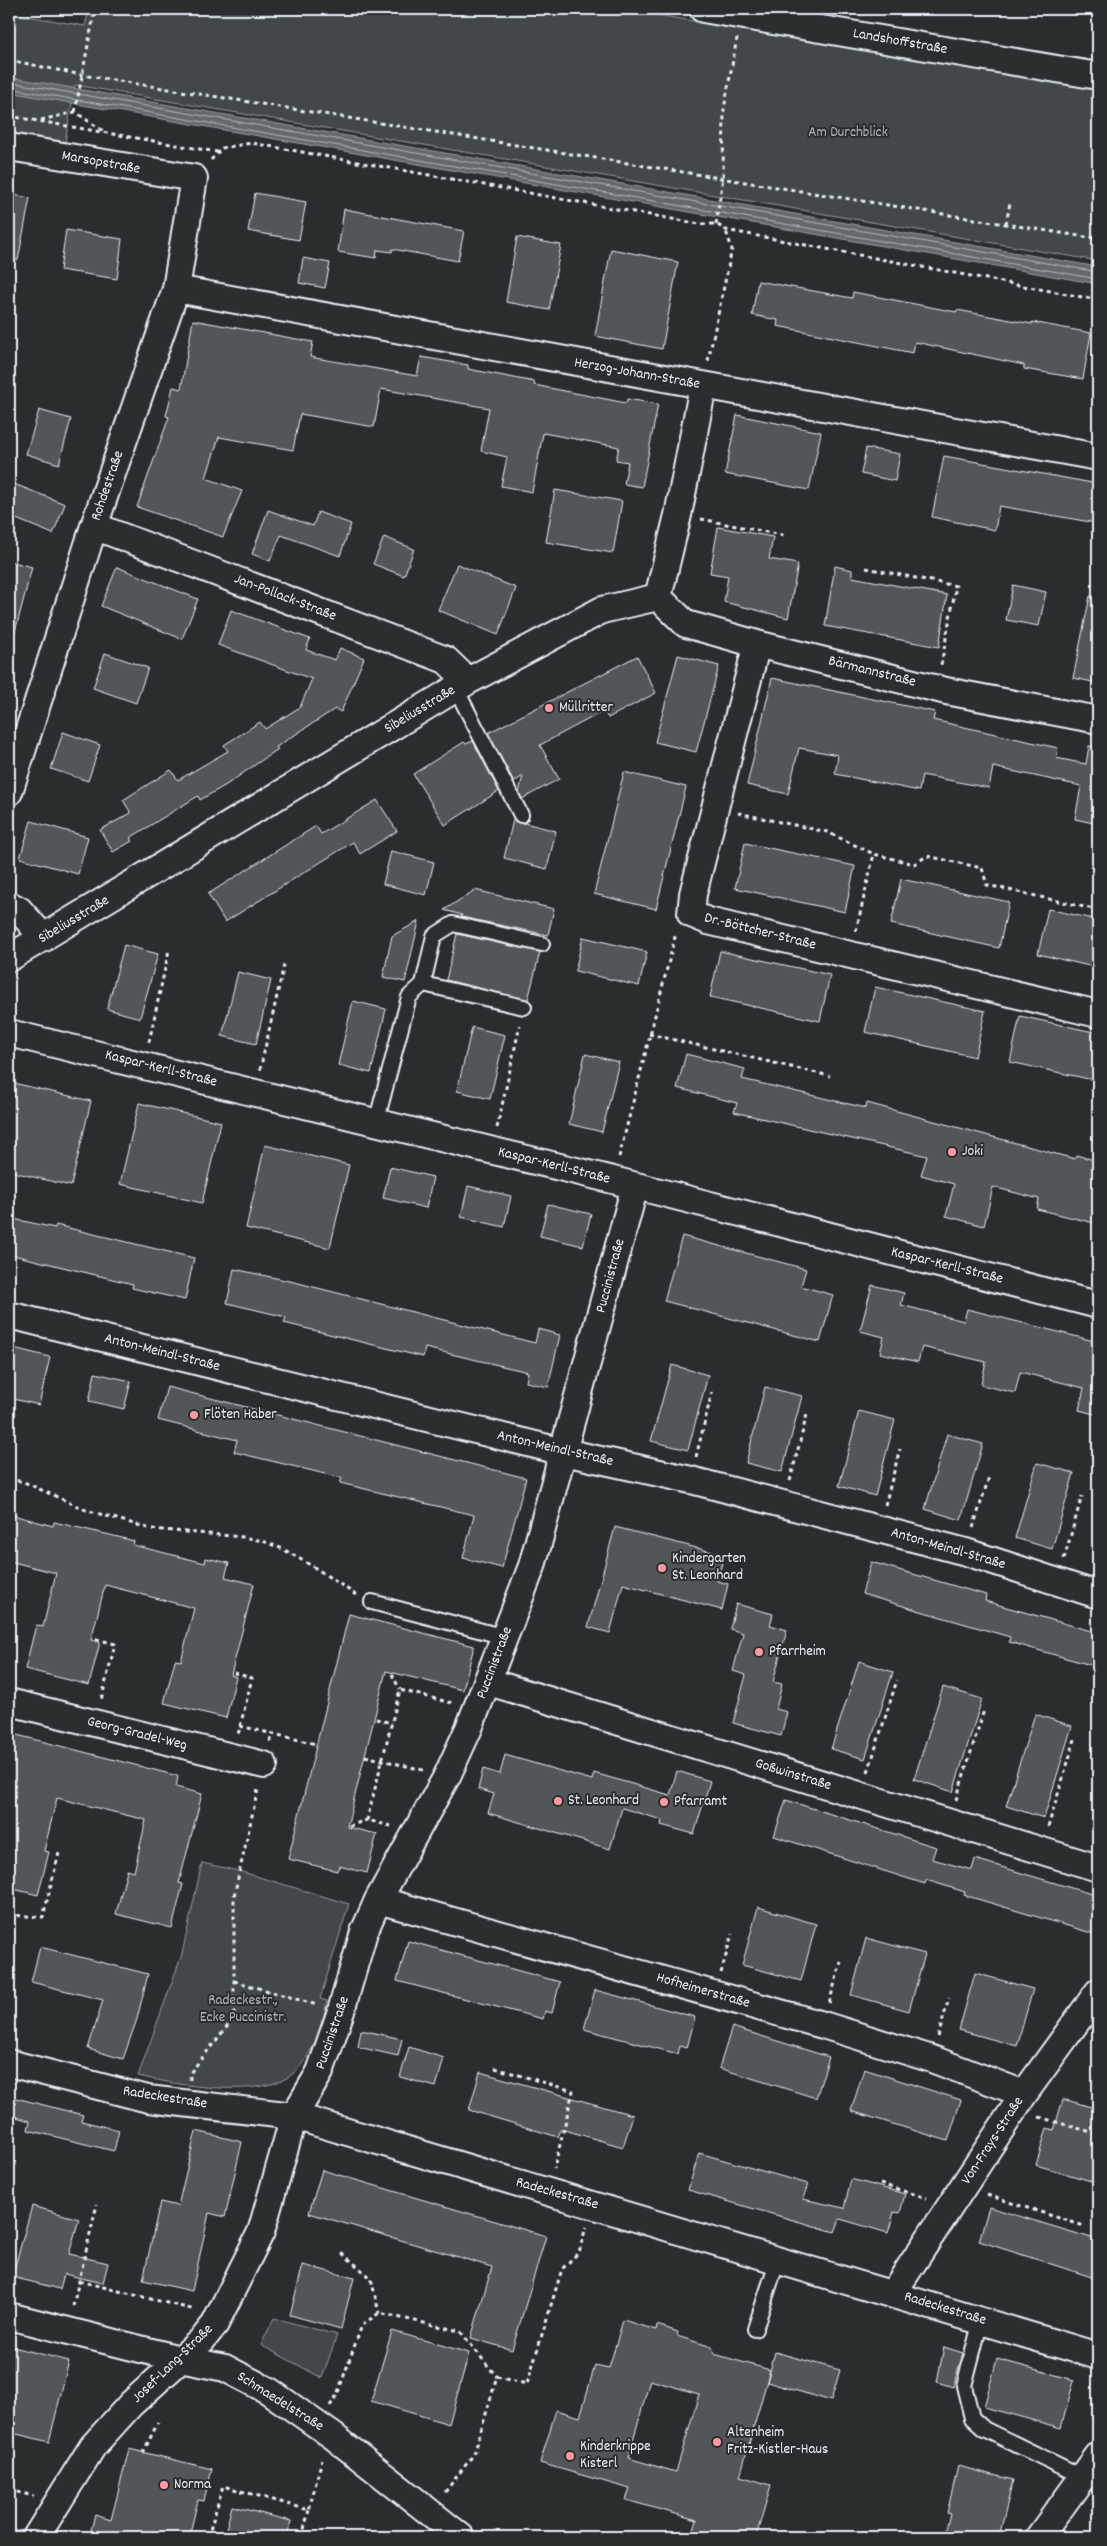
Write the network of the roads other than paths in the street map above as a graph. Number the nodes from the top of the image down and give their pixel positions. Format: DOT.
graph roads {
  1 [pos="703,9"];
  2 [pos="755,14"];
  3 [pos="1098,76"];
  4 [pos="9,147"];
  5 [pos="194,178"];
  6 [pos="176,289"];
  7 [pos="703,386"];
  8 [pos="1098,457"];
  9 [pos="94,526"];
  10 [pos="658,597"];
  11 [pos="757,644"];
  12 [pos="462,685"];
  13 [pos="1098,720"];
  14 [pos="9,792"];
  15 [pos="522,815"];
  16 [pos="9,905"];
  17 [pos="44,938"];
  18 [pos="542,944"];
  19 [pos="9,958"];
  20 [pos="423,984"];
  21 [pos="524,1007"];
  22 [pos="1098,1014"];
  23 [pos="9,1033"];
  24 [pos="376,1123"];
  25 [pos="624,1183"];
  26 [pos="1098,1305"];
  27 [pos="9,1315"];
  28 [pos="564,1452"];
  29 [pos="1098,1595"];
  30 [pos="372,1602"];
  31 [pos="505,1637"];
  32 [pos="489,1682"];
  33 [pos="9,1702"];
  34 [pos="264,1765"];
  35 [pos="1098,1868"];
  36 [pos="378,1900"];
  37 [pos="1098,1992"];
  38 [pos="9,2063"];
  39 [pos="1019,2102"];
  40 [pos="294,2116"];
  41 [pos="778,2259"];
  42 [pos="893,2293"];
  43 [pos="9,2316"];
  44 [pos="981,2320"];
  45 [pos="755,2329"];
  46 [pos="1098,2356"];
  47 [pos="180,2359"];
  48 [pos="1098,2456"];
  49 [pos="1083,2477"];
  50 [pos="36,2537"];
  51 [pos="461,2537"];
  52 [pos="1039,2537"];
  1 -- 2 [label="street, Landshoffstraße"];
  2 -- 3 [label="street, Landshoffstraße"];
  4 -- 5 [label="street, Marsopstraße"];
  5 -- 6 [label="street, Rohdestraße"];
  6 -- 7 [label="street, Herzog-Johann-Straße"];
  6 -- 9 [label="street, Rohdestraße"];
  7 -- 8 [label="street, Herzog-Johann-Straße"];
  7 -- 10 [label="street"];
  9 -- 12 [label="street, Jan-Pollack-Straße"];
  9 -- 14 [label="street, Rohdestraße"];
  10 -- 11 [label="street, Bärmannstraße"];
  10 -- 12 [label="street, Sibeliusstraße"];
  11 -- 13 [label="street, Bärmannstraße"];
  11 -- 22 [label="street, Dr.-Böttcher-Straße"];
  12 -- 15 [label="lane"];
  12 -- 17 [label="street, Sibeliusstraße"];
  16 -- 17 [label="street"];
  17 -- 19 [label="street, Sibeliusstraße"];
  18 -- 20 [label="lane"];
  20 -- 21 [label="lane"];
  20 -- 24 [label="lane"];
  23 -- 24 [label="street, Kaspar-Kerll-Straße"];
  24 -- 25 [label="street, Kaspar-Kerll-Straße"];
  25 -- 26 [label="street, Kaspar-Kerll-Straße"];
  25 -- 28 [label="street, Puccinistraße"];
  27 -- 28 [label="street, Anton-Meindl-Straße"];
  28 -- 29 [label="street, Anton-Meindl-Straße"];
  28 -- 31 [label="street, Puccinistraße"];
  30 -- 31 [label="lane"];
  31 -- 32 [label="street, Puccinistraße"];
  32 -- 35 [label="street, Goßwinstraße"];
  32 -- 36 [label="street, Puccinistraße"];
  33 -- 34 [label="street, Georg-Gradel-Weg"];
  36 -- 39 [label="street, Hofheimerstraße"];
  36 -- 40 [label="street, Puccinistraße"];
  37 -- 39 [label="street, Von-Frays-Straße"];
  38 -- 40 [label="street, Radeckestraße"];
  39 -- 42 [label="street, Von-Frays-Straße"];
  40 -- 41 [label="street, Radeckestraße"];
  40 -- 47 [label="street, Josef-Lang-Straße"];
  41 -- 42 [label="street, Radeckestraße"];
  41 -- 45 [label="lane"];
  42 -- 44 [label="street, Radeckestraße"];
  43 -- 47 [label="street, Schmaedelstraße"];
  44 -- 46 [label="street, Radeckestraße"];
  44 -- 49 [label="lane"];
  47 -- 50 [label="street, Josef-Lang-Straße"];
  47 -- 51 [label="street, Schmaedelstraße"];
  48 -- 49 [label="street"];
  49 -- 52 [label="street"];
}
